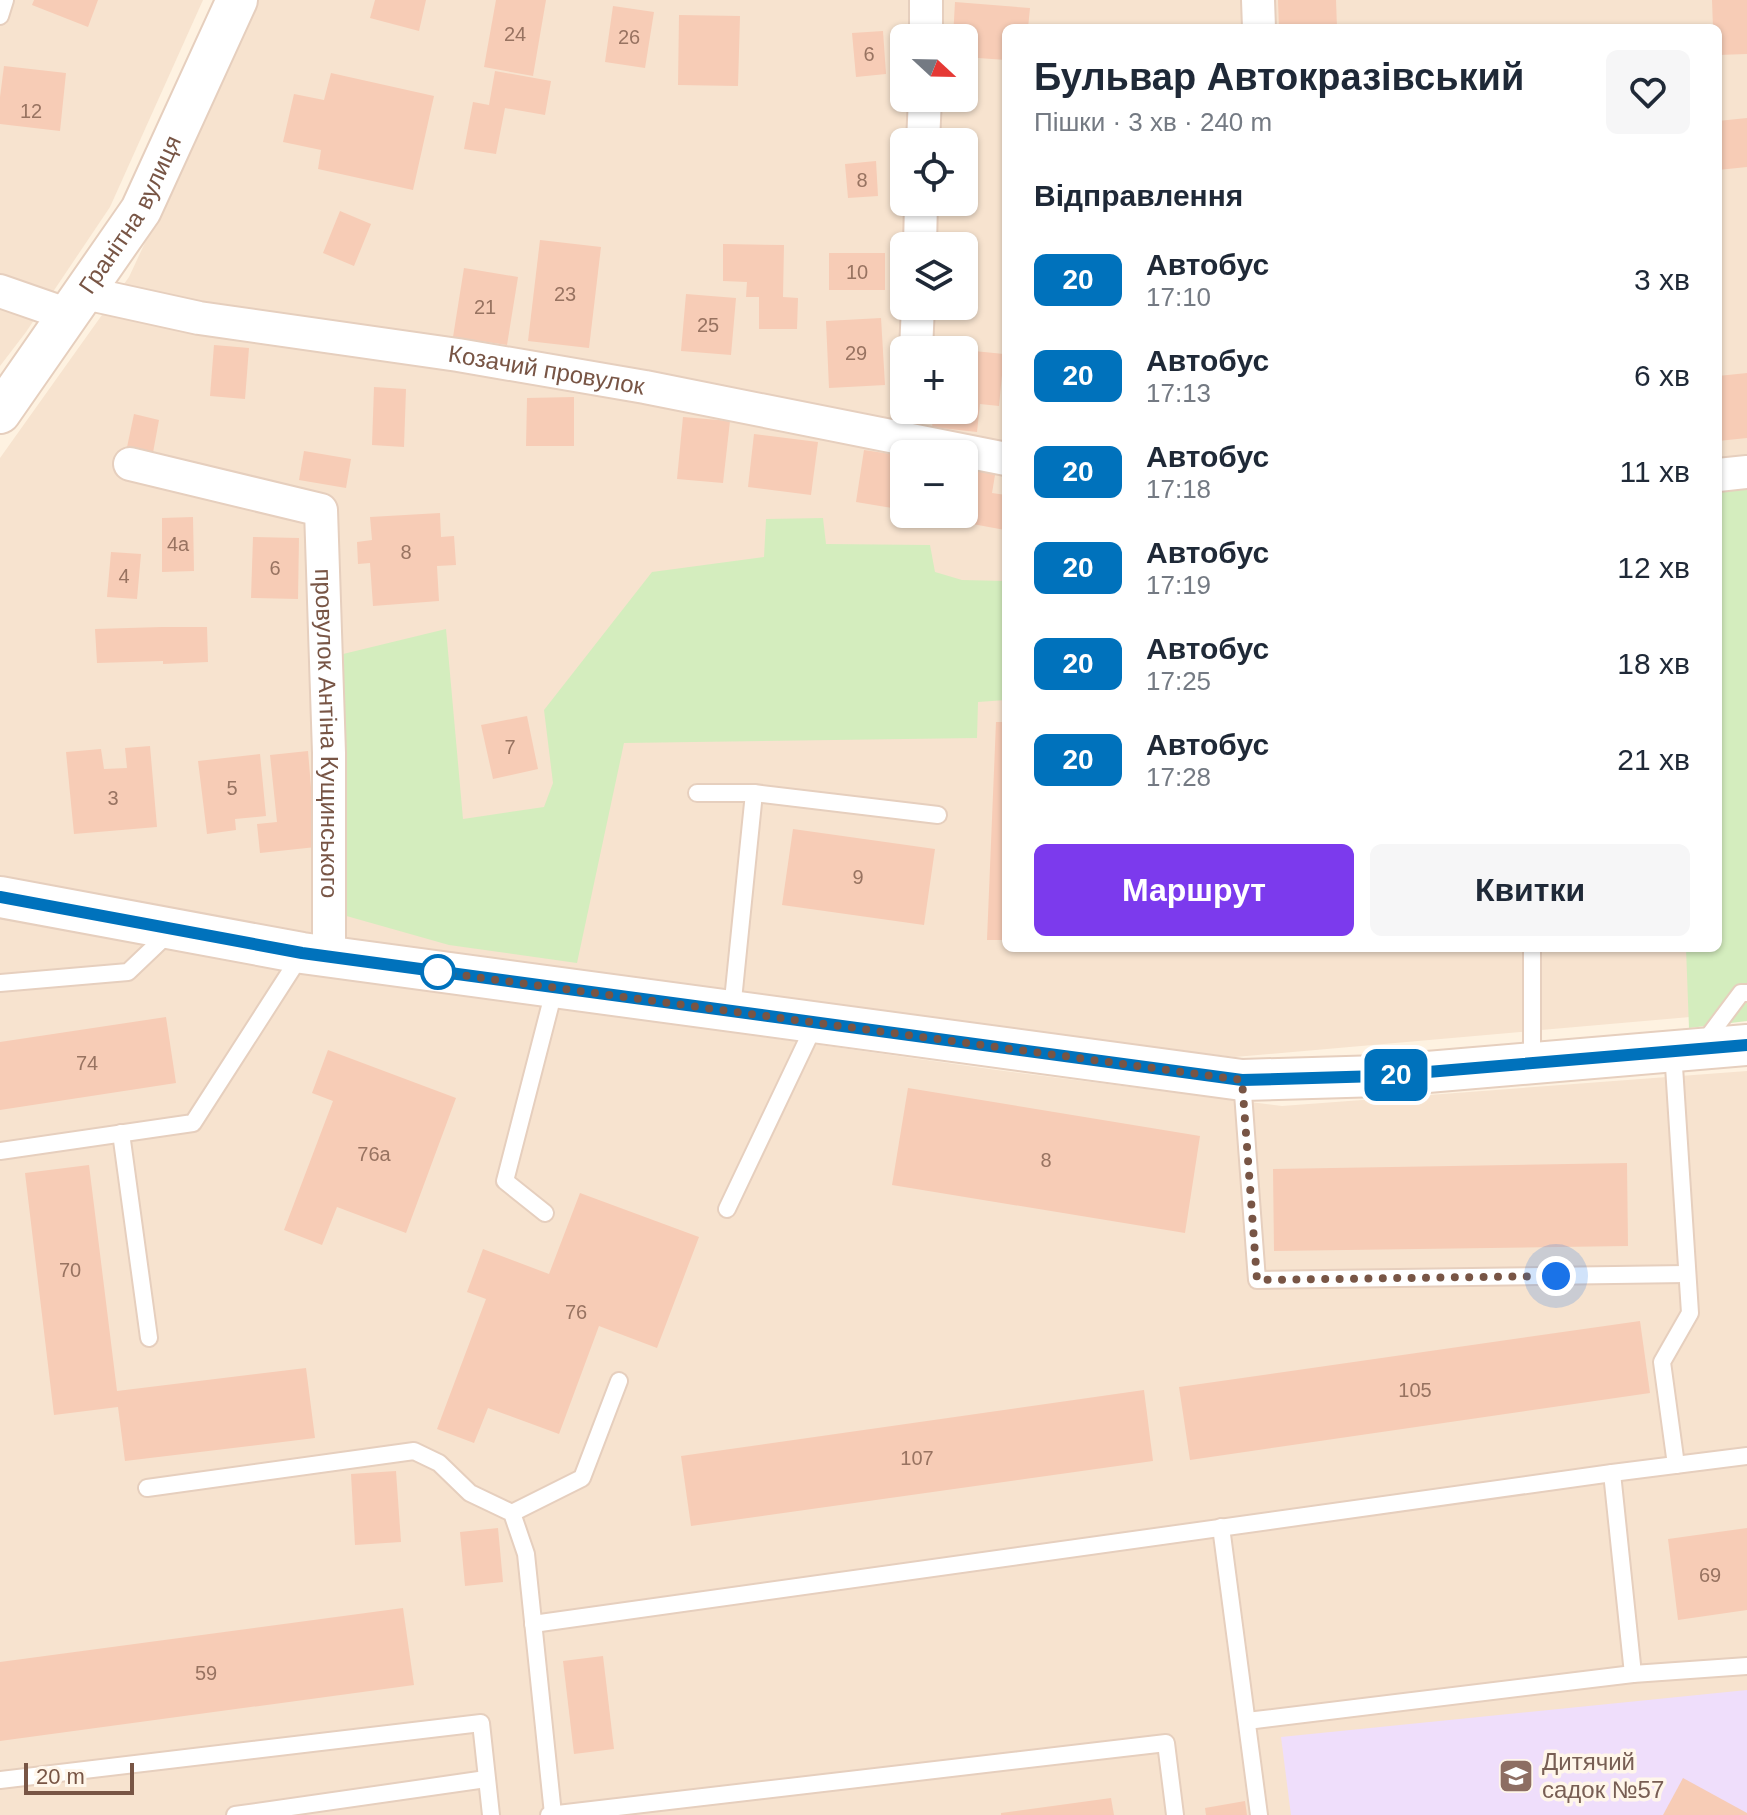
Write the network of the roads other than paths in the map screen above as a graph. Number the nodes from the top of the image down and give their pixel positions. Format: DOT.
graph roads {
  1 [pos="5,0"];
  2 [pos="237,0"];
  3 [pos="926,0"];
  4 [pos="1258,0"];
  5 [pos="0,16"];
  6 [pos="926,24"];
  7 [pos="1259,24"];
  8 [pos="0,291"];
  9 [pos="77,304"];
  10 [pos="0,413"];
  11 [pos="890,421"];
  12 [pos="908,424"];
  13 [pos="1002,458"];
  14 [pos="130,464"];
  15 [pos="1747,472"];
  16 [pos="1722,475"];
  17 [pos="697,793"];
  18 [pos="754,793"];
  19 [pos="938,815"];
  20 [pos="0,897"];
  21 [pos="172,929"];
  22 [pos="1532,952"];
  23 [pos="315,955"];
  24 [pos="0,983"];
  25 [pos="555,987"];
  26 [pos="1747,993"];
  27 [pos="731,1012"];
  28 [pos="815,1024"];
  29 [pos="1747,1045"];
  30 [pos="1686,1050"];
  31 [pos="1532,1063"];
  32 [pos="1242,1080"];
  33 [pos="121,1133"];
  34 [pos="0,1151"];
  35 [pos="727,1209"];
  36 [pos="545,1213"];
  37 [pos="1687,1274"];
  38 [pos="149,1338"];
  39 [pos="619,1381"];
  40 [pos="1747,1456"];
  41 [pos="1676,1465"];
  42 [pos="1612,1473"];
  43 [pos="147,1488"];
  44 [pos="512,1513"];
  45 [pos="1221,1527"];
  46 [pos="533,1624"];
  47 [pos="1747,1666"];
  48 [pos="1633,1674"];
  49 [pos="1247,1721"];
  50 [pos="486,1779"];
  51 [pos="0,1780"];
  52 [pos="235,1815"];
  53 [pos="491,1815"];
  54 [pos="551,1815"];
  55 [pos="1175,1815"];
  56 [pos="1259,1815"];
  1 -- 5 [label="lane"];
  2 -- 9 [label="street, Гранітна вулиця"];
  3 -- 6 [label="street"];
  4 -- 7 [label="street"];
  8 -- 9 [label="street, Козачий провулок"];
  9 -- 10 [label="street, Гранітна вулиця"];
  9 -- 11 [label="street, Козачий провулок"];
  12 -- 13 [label="street, Козачий провулок"];
  14 -- 23 [label="street, провулок Антіна Кущинського"];
  15 -- 16 [label="street"];
  17 -- 18 [label="lane"];
  18 -- 19 [label="lane"];
  18 -- 27 [label="lane"];
  20 -- 21 [label="street"];
  21 -- 23 [label="street"];
  21 -- 24 [label="lane"];
  22 -- 31 [label="lane"];
  23 -- 25 [label="street"];
  23 -- 33 [label="lane"];
  25 -- 27 [label="street"];
  25 -- 36 [label="lane"];
  26 -- 30 [label="lane"];
  27 -- 28 [label="street"];
  28 -- 32 [label="street"];
  28 -- 35 [label="lane"];
  29 -- 30 [label="street"];
  30 -- 31 [label="street"];
  30 -- 37 [label="lane"];
  31 -- 32 [label="street"];
  32 -- 37 [label="lane"];
  33 -- 34 [label="lane"];
  33 -- 38 [label="lane"];
  37 -- 41 [label="lane"];
  39 -- 44 [label="lane"];
  40 -- 41 [label="lane"];
  41 -- 42 [label="lane"];
  42 -- 45 [label="lane"];
  42 -- 48 [label="lane"];
  43 -- 44 [label="lane"];
  44 -- 46 [label="lane"];
  45 -- 46 [label="lane"];
  45 -- 49 [label="lane"];
  46 -- 54 [label="lane"];
  47 -- 48 [label="lane"];
  48 -- 49 [label="lane"];
  49 -- 56 [label="lane"];
  50 -- 51 [label="lane"];
  50 -- 52 [label="lane"];
  50 -- 53 [label="lane"];
  54 -- 55 [label="lane"];
}
